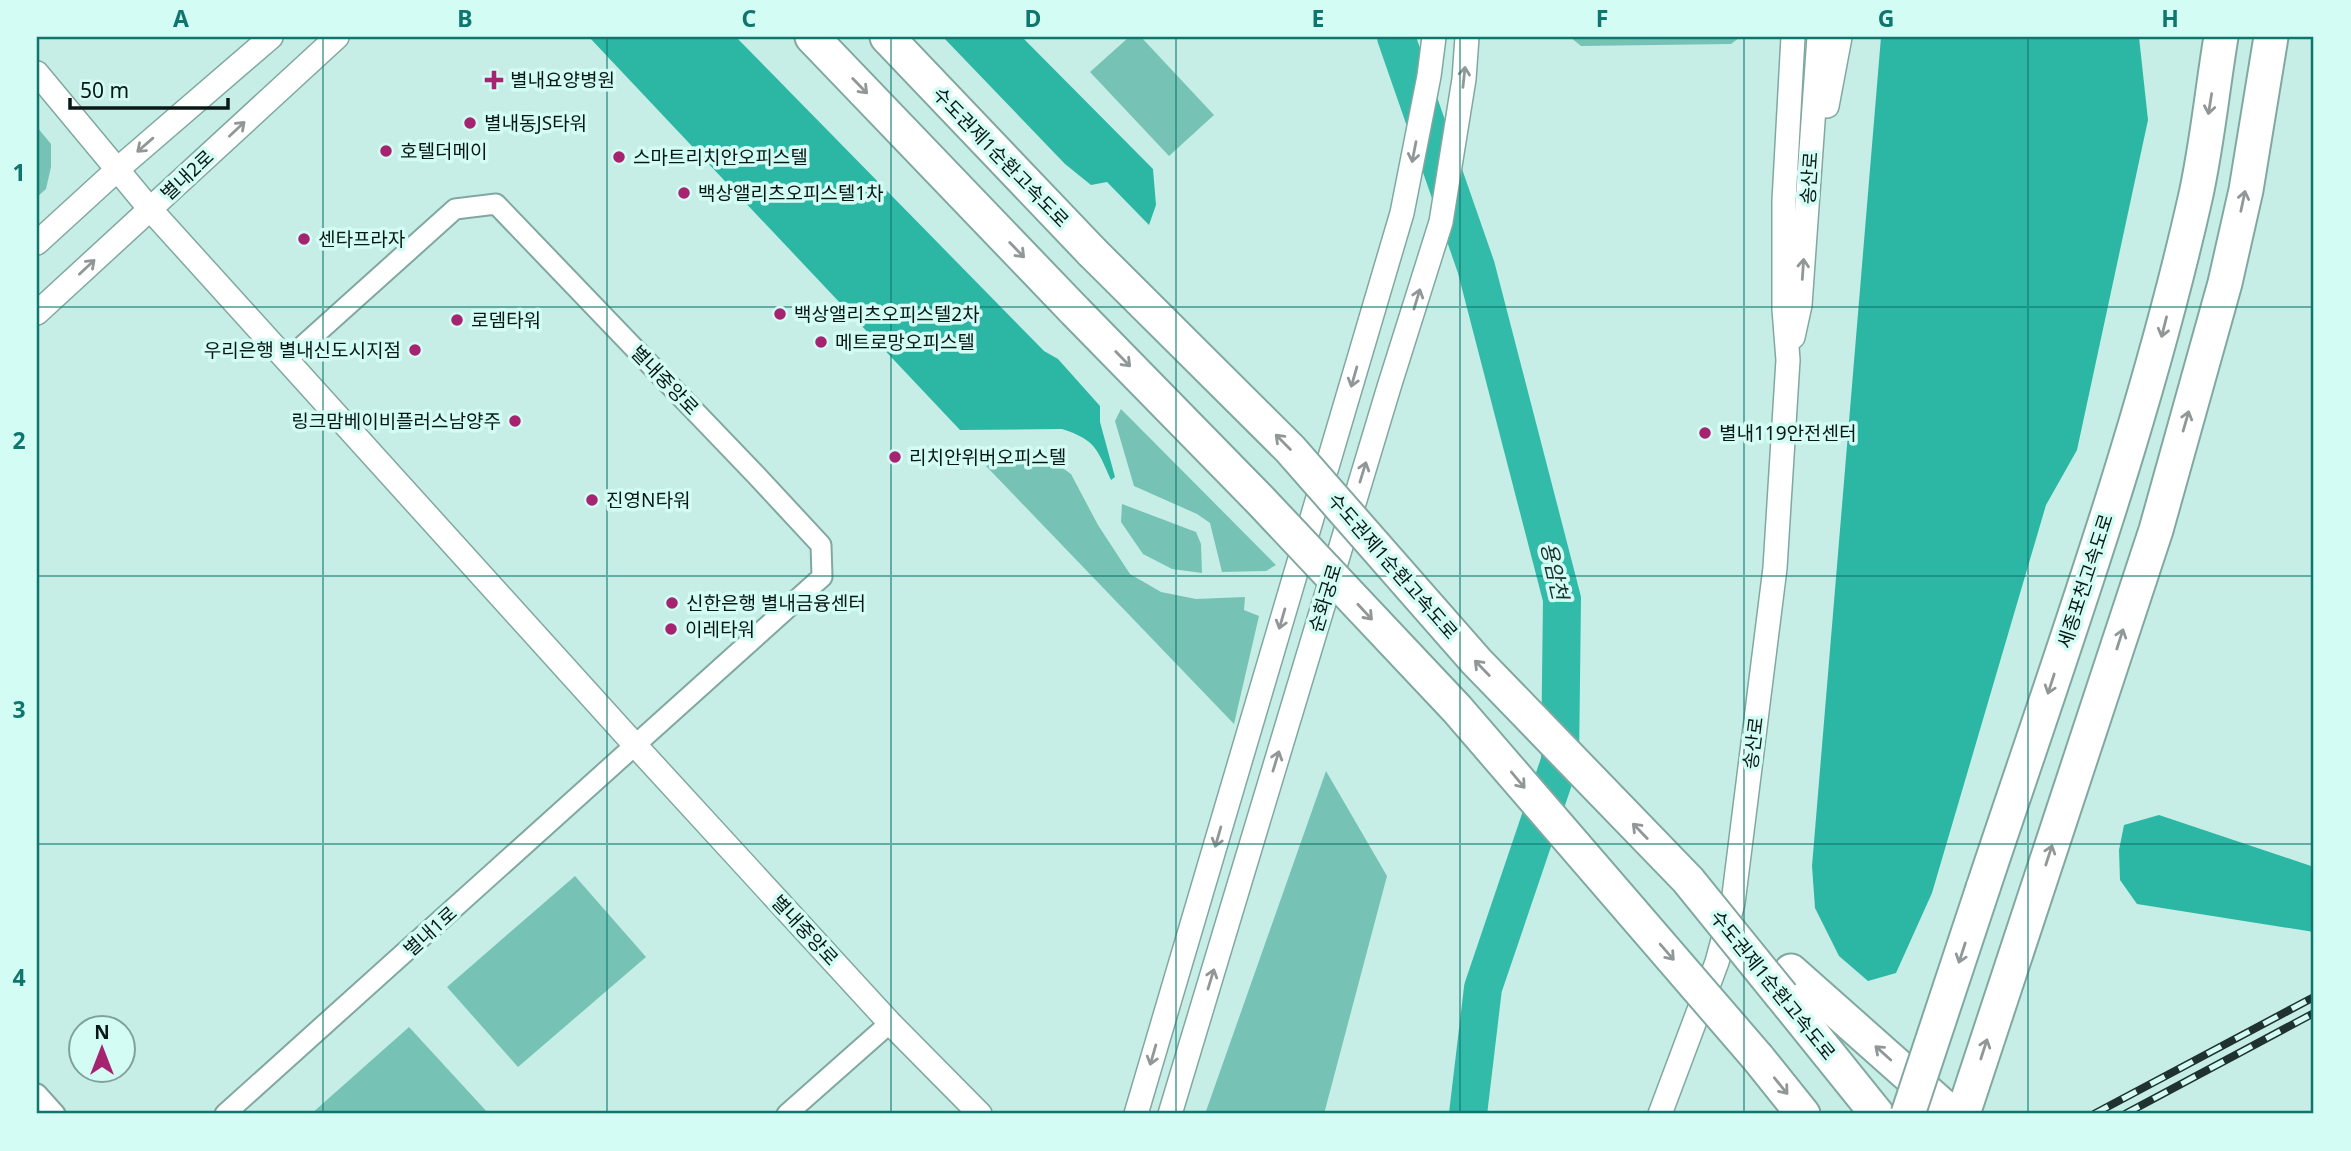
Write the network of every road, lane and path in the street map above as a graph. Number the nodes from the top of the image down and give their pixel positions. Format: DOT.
graph roads {
  1 [pos="271,37"];
  2 [pos="337,37"];
  3 [pos="812,37"];
  4 [pos="887,37"];
  5 [pos="1434,37"];
  6 [pos="1467,37"];
  7 [pos="1779,37"];
  8 [pos="1793,37"];
  9 [pos="1819,37"];
  10 [pos="1840,37"];
  11 [pos="2221,37"];
  12 [pos="2271,37"];
  13 [pos="37,73"];
  14 [pos="119,168"];
  15 [pos="1783,201"];
  16 [pos="1807,205"];
  17 [pos="150,209"];
  18 [pos="37,243"];
  19 [pos="37,313"];
  20 [pos="288,359"];
  21 [pos="1788,360"];
  22 [pos="635,745"];
  23 [pos="1786,984"];
  24 [pos="890,1023"];
  25 [pos="37,1094"];
  26 [pos="55,1114"];
  27 [pos="225,1114"];
  28 [pos="787,1114"];
  29 [pos="980,1114"];
  30 [pos="1136,1114"];
  31 [pos="1170,1114"];
  32 [pos="1660,1114"];
  33 [pos="1803,1114"];
  34 [pos="1877,1114"];
  35 [pos="1908,1114"];
  36 [pos="1952,1114"];
  37 [pos="1962,1114"];
  1 -- 14 [label="street, one-way"];
  17 -- 2 [label="street, 별내2로, one-way"];
  3 -- 33 [label="highway, one-way, bridge"];
  23 -- 4 [label="highway, 수도권제1순환고속도로, one-way, bridge"];
  5 -- 30 [label="street, 순화궁로, one-way"];
  31 -- 6 [label="street, 순화궁로, one-way"];
  7 -- 15 [label="street"];
  8 -- 15 [label="street, 송산로"];
  9 -- 16 [label="street, 송산로"];
  10 -- 16 [label="street"];
  11 -- 35 [label="highway, 세종포천고속도로, one-way, bridge"];
  37 -- 12 [label="highway, one-way"];
  13 -- 14 [label="street, 별내중앙로"];
  14 -- 17 [label="street, 별내중앙로"];
  14 -- 18 [label="street"];
  15 -- 21 [label="street, 송산로"];
  21 -- 16 [label="street, 송산로, one-way"];
  19 -- 17 [label="street, 별내2로, one-way"];
  17 -- 20 [label="street, 별내중앙로"];
  20 -- 22 [label="street, 별내중앙로"];
  20 -- 22 [label="street, 별내중앙로"];
  21 -- 32 [label="street, 송산로"];
  22 -- 24 [label="street, 별내중앙로"];
  22 -- 27 [label="street, 별내1로"];
  23 -- 34 [label="highway, 수도권제1순환고속도로"];
  36 -- 23 [label="highway, one-way"];
  24 -- 28 [label="street"];
  24 -- 29 [label="street, 별내중앙로"];
  25 -- 26 [label="street"];
}
